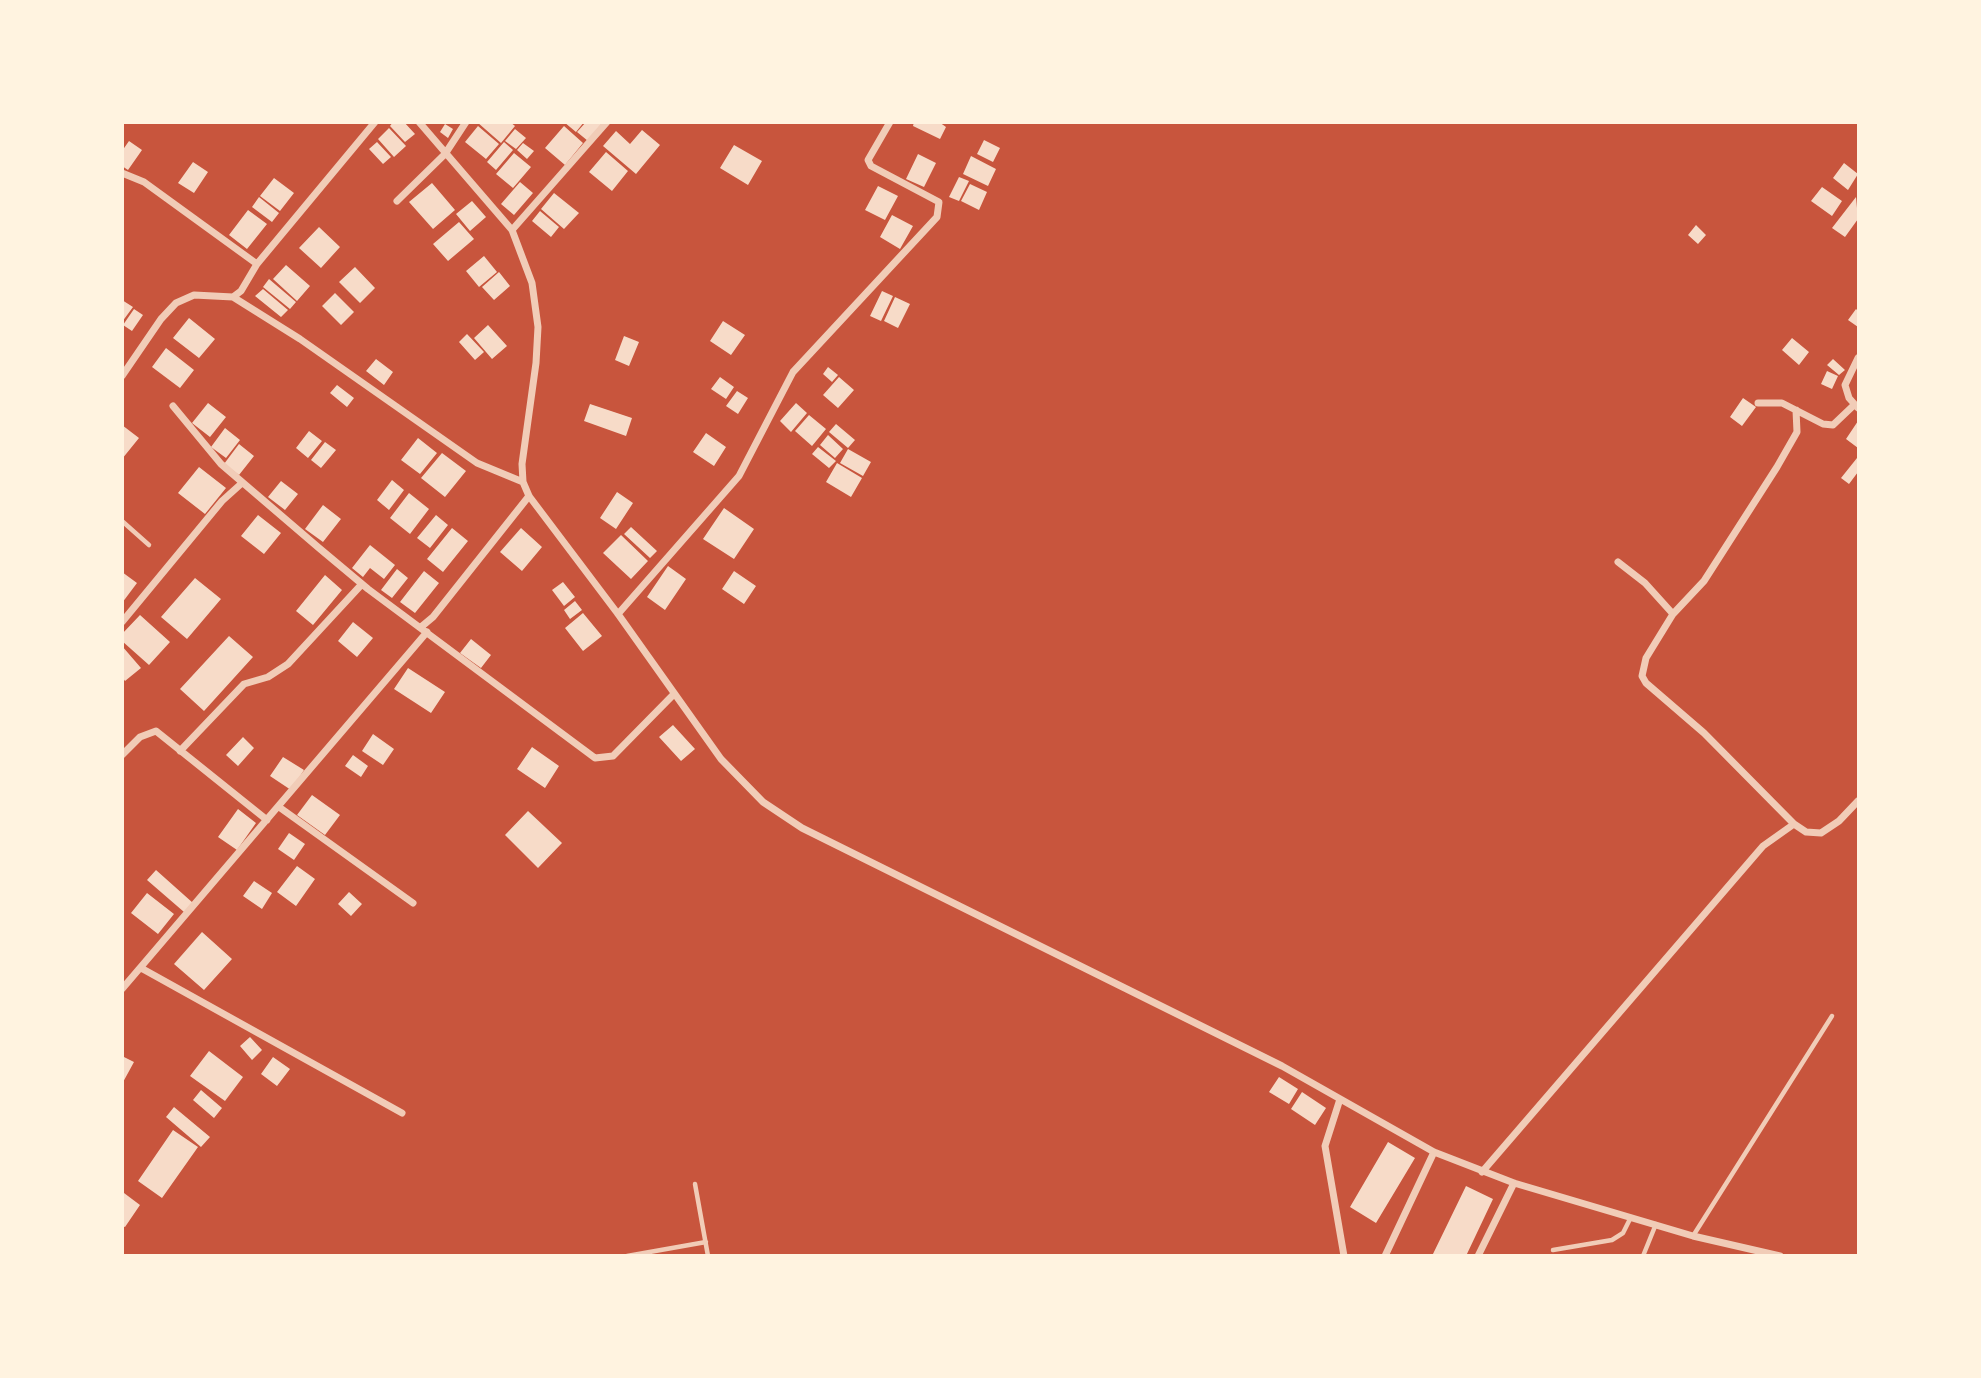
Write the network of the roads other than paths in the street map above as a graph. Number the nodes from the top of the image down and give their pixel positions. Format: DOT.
graph roads {
  1 [pos="376,122"];
  2 [pos="419,122"];
  3 [pos="466,122"];
  4 [pos="607,122"];
  5 [pos="890,122"];
  6 [pos="445,154"];
  7 [pos="122,173"];
  8 [pos="397,201"];
  9 [pos="512,230"];
  10 [pos="257,264"];
  11 [pos="233,296"];
  12 [pos="1858,358"];
  13 [pos="122,376"];
  14 [pos="1758,403"];
  15 [pos="173,406"];
  16 [pos="1856,406"];
  17 [pos="1796,410"];
  18 [pos="523,482"];
  19 [pos="242,483"];
  20 [pos="529,496"];
  21 [pos="122,521"];
  22 [pos="149,545"];
  23 [pos="1618,562"];
  24 [pos="362,584"];
  25 [pos="618,614"];
  26 [pos="1674,614"];
  27 [pos="122,622"];
  28 [pos="424,630"];
  29 [pos="673,695"];
  30 [pos="180,751"];
  31 [pos="122,755"];
  32 [pos="1858,801"];
  33 [pos="279,807"];
  34 [pos="267,820"];
  35 [pos="1794,824"];
  36 [pos="413,903"];
  37 [pos="141,968"];
  38 [pos="122,989"];
  39 [pos="1832,1016"];
  40 [pos="1340,1099"];
  41 [pos="402,1113"];
  42 [pos="1434,1152"];
  43 [pos="1482,1172"];
  44 [pos="1514,1183"];
  45 [pos="695,1184"];
  46 [pos="1632,1216"];
  47 [pos="1656,1224"];
  48 [pos="1693,1236"];
  49 [pos="706,1241"];
  50 [pos="1553,1250"];
  51 [pos="627,1255"];
  52 [pos="708,1255"];
  53 [pos="1344,1255"];
  54 [pos="1385,1255"];
  55 [pos="1478,1255"];
  56 [pos="1643,1255"];
  57 [pos="1780,1255"];
  1 -- 10 [label="street"];
  2 -- 6 [label="street"];
  3 -- 6 [label="street"];
  4 -- 9 [label="street"];
  5 -- 25 [label="street"];
  6 -- 8 [label="street"];
  6 -- 9 [label="street"];
  7 -- 10 [label="street"];
  9 -- 18 [label="street"];
  10 -- 11 [label="street"];
  11 -- 13 [label="street"];
  11 -- 18 [label="street"];
  12 -- 16 [label="street"];
  14 -- 17 [label="street"];
  15 -- 19 [label="street"];
  16 -- 17 [label="street"];
  17 -- 26 [label="street"];
  18 -- 20 [label="street"];
  19 -- 24 [label="street"];
  19 -- 27 [label="street"];
  20 -- 25 [label="street"];
  20 -- 28 [label="street"];
  21 -- 22 [label="lane"];
  23 -- 26 [label="street"];
  24 -- 28 [label="street"];
  24 -- 30 [label="street"];
  25 -- 29 [label="street"];
  26 -- 35 [label="street"];
  28 -- 29 [label="street"];
  28 -- 33 [label="street"];
  29 -- 40 [label="street"];
  30 -- 31 [label="street"];
  30 -- 34 [label="street"];
  32 -- 35 [label="street"];
  33 -- 34 [label="street"];
  33 -- 36 [label="street"];
  34 -- 37 [label="street"];
  35 -- 43 [label="street"];
  37 -- 38 [label="street"];
  37 -- 41 [label="street"];
  39 -- 48 [label="lane"];
  40 -- 42 [label="street"];
  40 -- 53 [label="street"];
  42 -- 43 [label="street"];
  42 -- 54 [label="street"];
  43 -- 44 [label="street"];
  44 -- 46 [label="street"];
  44 -- 55 [label="street"];
  45 -- 49 [label="lane"];
  46 -- 47 [label="street"];
  46 -- 50 [label="lane"];
  47 -- 48 [label="street"];
  47 -- 56 [label="lane"];
  48 -- 57 [label="street"];
  49 -- 51 [label="lane"];
  49 -- 52 [label="lane"];
}
